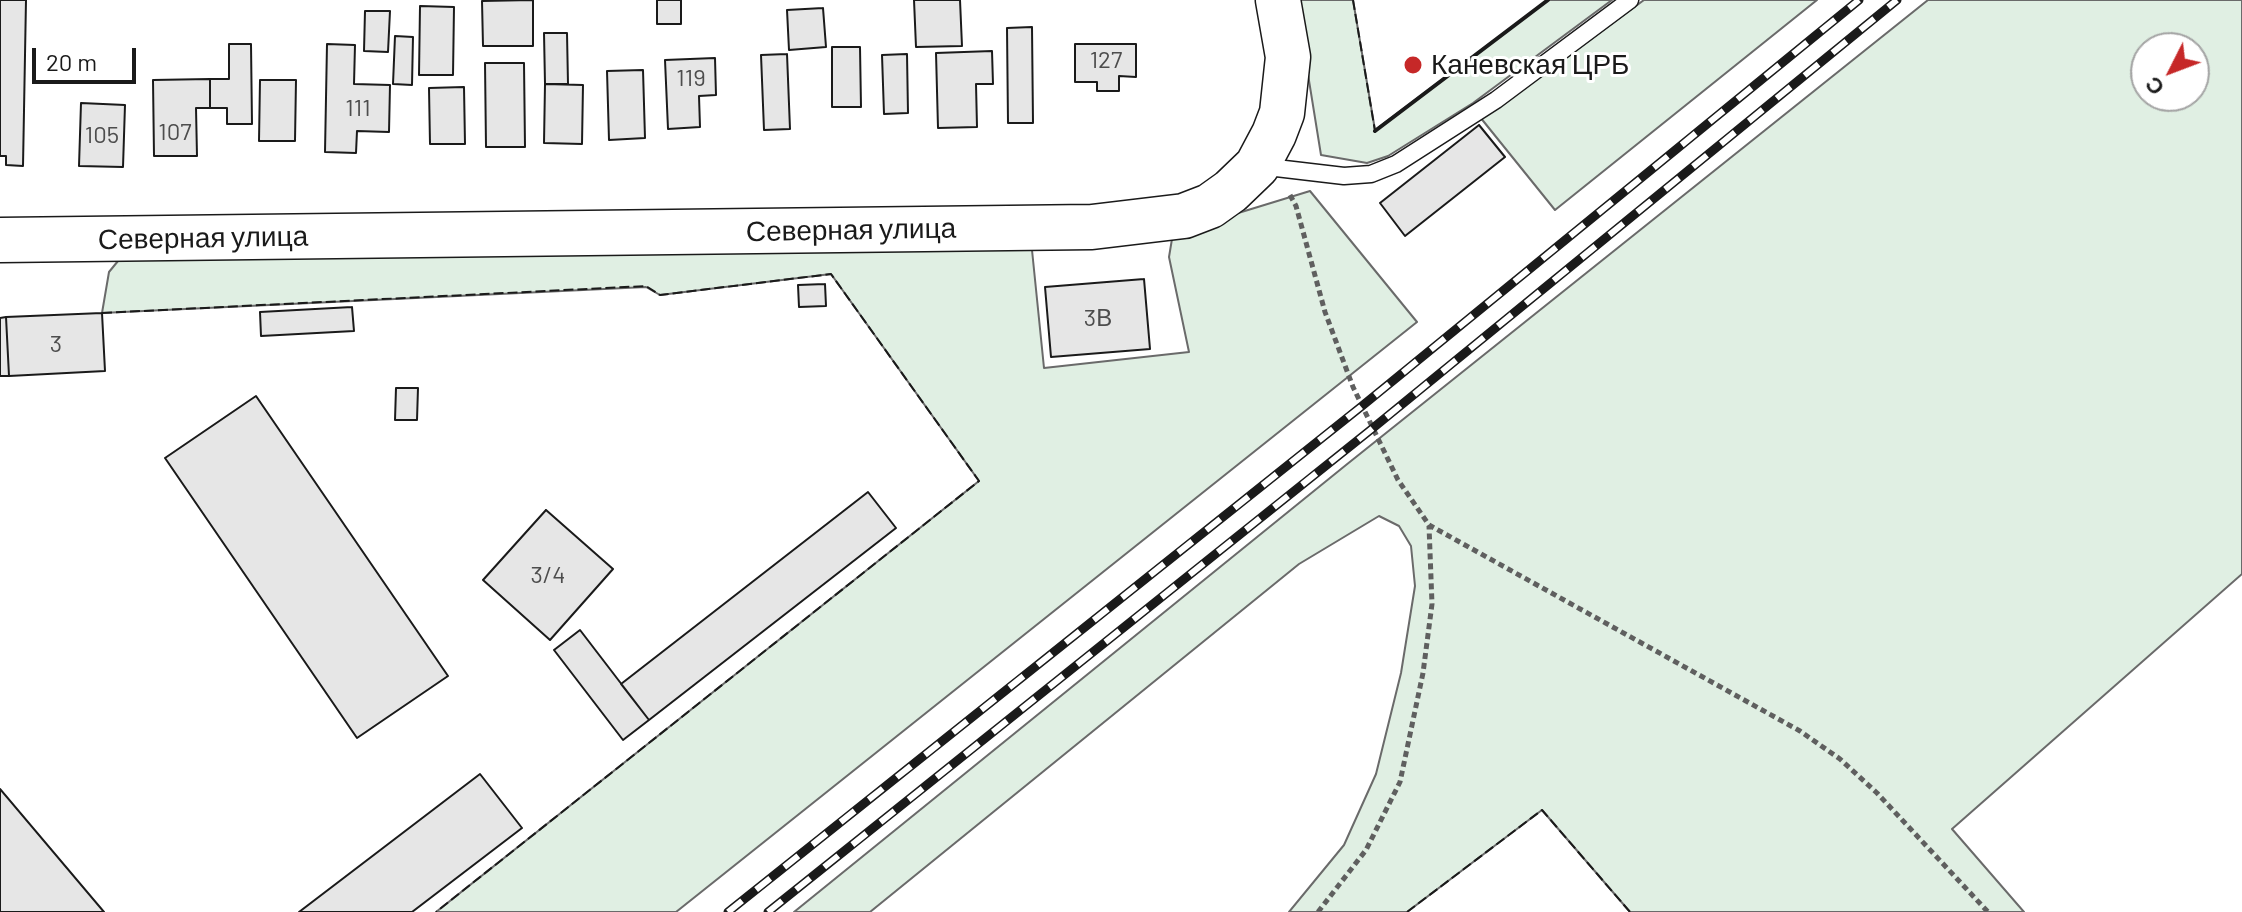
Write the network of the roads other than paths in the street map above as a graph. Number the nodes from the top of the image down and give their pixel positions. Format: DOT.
graph roads {
  1 [pos="1278,0"];
  2 [pos="1630,0"];
  3 [pos="1257,166"];
  4 [pos="0,240"];
  1 -- 3 [label="street"];
  2 -- 3 [label="lane"];
  3 -- 4 [label="street, Северная улица"];
}
